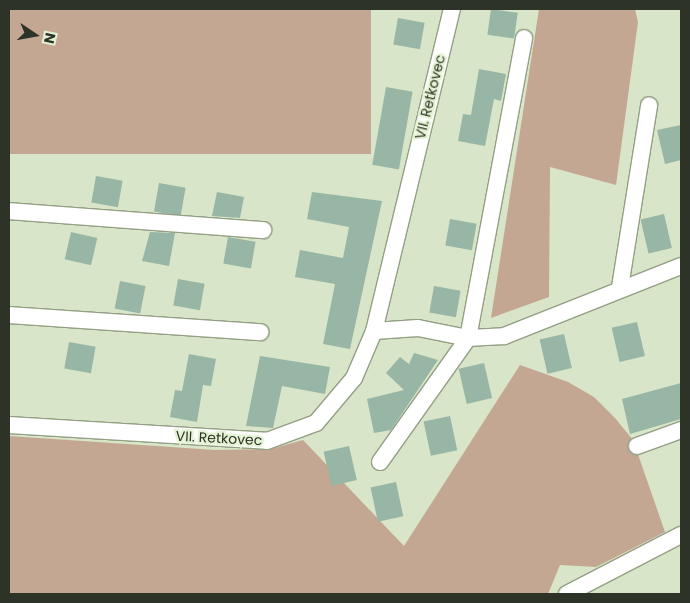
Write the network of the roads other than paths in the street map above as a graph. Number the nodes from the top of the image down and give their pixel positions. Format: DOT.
graph roads {
  1 [pos="452,9"];
  2 [pos="524,38"];
  3 [pos="649,105"];
  4 [pos="9,212"];
  5 [pos="263,230"];
  6 [pos="681,266"];
  7 [pos="620,287"];
  8 [pos="9,315"];
  9 [pos="374,331"];
  10 [pos="260,332"];
  11 [pos="468,338"];
  12 [pos="9,425"];
  13 [pos="681,430"];
  14 [pos="637,446"];
  15 [pos="380,462"];
  16 [pos="681,535"];
  17 [pos="567,594"];
  1 -- 9 [label="street, VII. Retkovec"];
  2 -- 11 [label="street"];
  3 -- 7 [label="street"];
  4 -- 5 [label="street"];
  6 -- 7 [label="street"];
  7 -- 11 [label="street"];
  8 -- 10 [label="street"];
  9 -- 11 [label="street"];
  9 -- 12 [label="street, VII. Retkovec"];
  11 -- 15 [label="street"];
  13 -- 14 [label="street"];
  16 -- 17 [label="street"];
}
